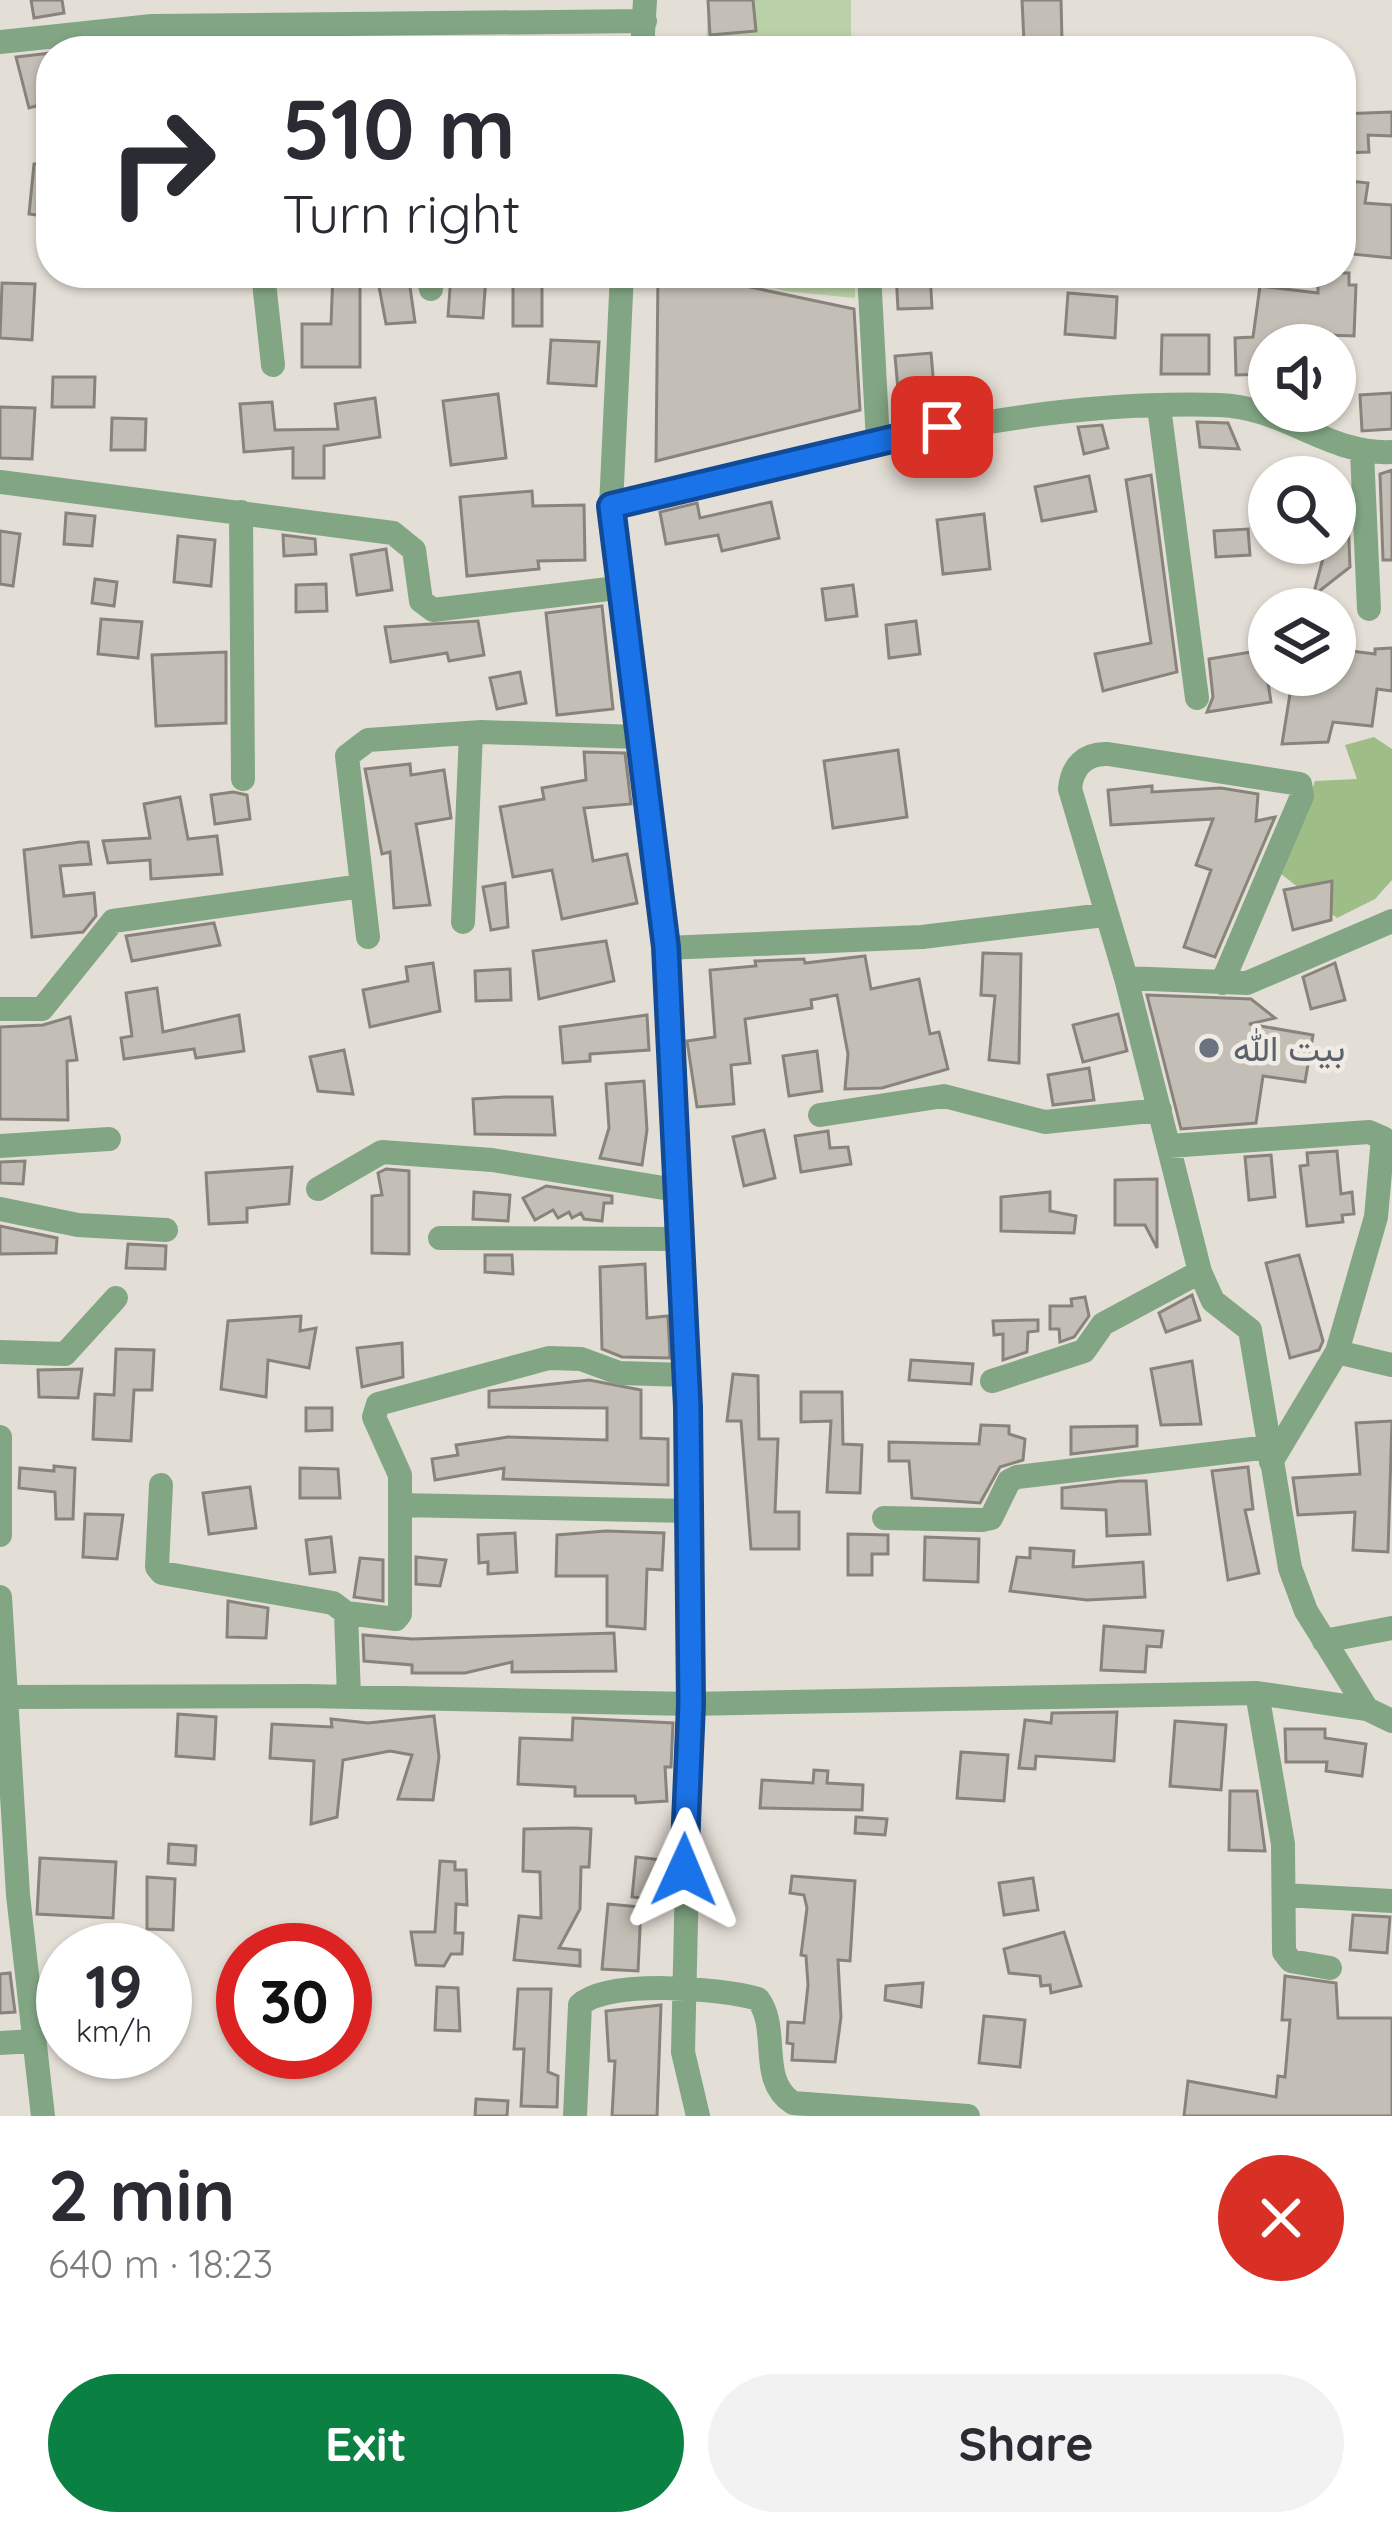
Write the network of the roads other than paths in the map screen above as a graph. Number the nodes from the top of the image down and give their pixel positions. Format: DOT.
graph roads {
  1 [pos="645,11"];
  2 [pos="459,23"];
  3 [pos="57,36"];
  4 [pos="223,36"];
  5 [pos="267,36"];
  6 [pos="459,36"];
  7 [pos="36,38"];
  8 [pos="0,42"];
  9 [pos="265,288"];
  10 [pos="621,288"];
  11 [pos="870,288"];
  12 [pos="273,364"];
  13 [pos="1159,407"];
  14 [pos="878,442"];
  15 [pos="1362,452"];
  16 [pos="1392,452"];
  17 [pos="0,482"];
  18 [pos="611,506"];
  19 [pos="242,512"];
  20 [pos="617,588"];
  21 [pos="1369,609"];
  22 [pos="1197,698"];
  23 [pos="471,733"];
  24 [pos="639,737"];
  25 [pos="243,778"];
  26 [pos="362,886"];
  27 [pos="1104,915"];
  28 [pos="1392,921"];
  29 [pos="463,922"];
  30 [pos="368,937"];
  31 [pos="666,947"];
  32 [pos="1126,978"];
  33 [pos="1222,983"];
  34 [pos="0,1009"];
  35 [pos="1160,1110"];
  36 [pos="820,1115"];
  37 [pos="110,1139"];
  38 [pos="0,1146"];
  39 [pos="1169,1146"];
  40 [pos="318,1189"];
  41 [pos="676,1190"];
  42 [pos="0,1209"];
  43 [pos="1384,1215"];
  44 [pos="166,1230"];
  45 [pos="440,1238"];
  46 [pos="679,1239"];
  47 [pos="1200,1272"];
  48 [pos="116,1298"];
  49 [pos="0,1352"];
  50 [pos="1337,1352"];
  51 [pos="1392,1365"];
  52 [pos="687,1375"];
  53 [pos="992,1382"];
  54 [pos="0,1438"];
  55 [pos="1270,1455"];
  56 [pos="161,1485"];
  57 [pos="400,1505"];
  58 [pos="689,1510"];
  59 [pos="884,1518"];
  60 [pos="0,1534"];
  61 [pos="0,1597"];
  62 [pos="346,1613"];
  63 [pos="1392,1628"];
  64 [pos="1324,1641"];
  65 [pos="1,1644"];
  66 [pos="1257,1693"];
  67 [pos="4,1697"];
  68 [pos="349,1697"];
  69 [pos="691,1704"];
  70 [pos="1367,1709"];
  71 [pos="1392,1721"];
  72 [pos="1284,1895"];
  73 [pos="1392,1901"];
  74 [pos="1330,1968"];
  75 [pos="683,1988"];
  76 [pos="34,2041"];
  77 [pos="0,2043"];
  78 [pos="44,2116"];
  79 [pos="575,2116"];
  80 [pos="698,2116"];
  81 [pos="968,2116"];
  1 -- 2 [label="street"];
  2 -- 5 [label="street"];
  2 -- 6 [label="street"];
  3 -- 4 [label="street"];
  7 -- 8 [label="street"];
  9 -- 12 [label="street"];
  10 -- 18 [label="street"];
  11 -- 14 [label="street"];
  13 -- 14 [label="street"];
  13 -- 15 [label="street"];
  13 -- 22 [label="street"];
  14 -- 18 [label="street"];
  15 -- 16 [label="street"];
  15 -- 21 [label="street"];
  17 -- 19 [label="street"];
  18 -- 20 [label="street"];
  19 -- 20 [label="street"];
  19 -- 25 [label="street"];
  20 -- 24 [label="street"];
  23 -- 24 [label="street"];
  23 -- 26 [label="street"];
  23 -- 29 [label="street"];
  24 -- 31 [label="street"];
  26 -- 30 [label="street"];
  26 -- 34 [label="street"];
  27 -- 31 [label="street"];
  27 -- 32 [label="street"];
  27 -- 33 [label="street"];
  28 -- 33 [label="street"];
  31 -- 41 [label="street"];
  32 -- 33 [label="street"];
  32 -- 35 [label="street"];
  35 -- 36 [label="street"];
  35 -- 39 [label="street"];
  37 -- 38 [label="street"];
  39 -- 43 [label="street"];
  39 -- 47 [label="street"];
  40 -- 41 [label="street"];
  41 -- 46 [label="street"];
  42 -- 44 [label="street"];
  43 -- 50 [label="street"];
  45 -- 46 [label="street"];
  46 -- 52 [label="street"];
  47 -- 53 [label="street"];
  47 -- 55 [label="street"];
  48 -- 49 [label="street"];
  50 -- 51 [label="street"];
  50 -- 55 [label="street"];
  52 -- 57 [label="street"];
  52 -- 58 [label="street"];
  54 -- 60 [label="street"];
  55 -- 59 [label="street"];
  55 -- 64 [label="street"];
  56 -- 62 [label="street"];
  57 -- 58 [label="street"];
  57 -- 62 [label="street"];
  58 -- 69 [label="street"];
  61 -- 65 [label="street"];
  62 -- 68 [label="street"];
  63 -- 64 [label="street"];
  64 -- 70 [label="street"];
  65 -- 67 [label="street"];
  66 -- 69 [label="street"];
  66 -- 70 [label="street"];
  66 -- 72 [label="street"];
  67 -- 68 [label="street"];
  67 -- 76 [label="street"];
  68 -- 69 [label="street"];
  69 -- 75 [label="street"];
  70 -- 71 [label="street"];
  72 -- 73 [label="street"];
  72 -- 74 [label="street"];
  75 -- 79 [label="street"];
  75 -- 80 [label="street"];
  75 -- 81 [label="street"];
  76 -- 77 [label="street"];
  76 -- 78 [label="street"];
}
